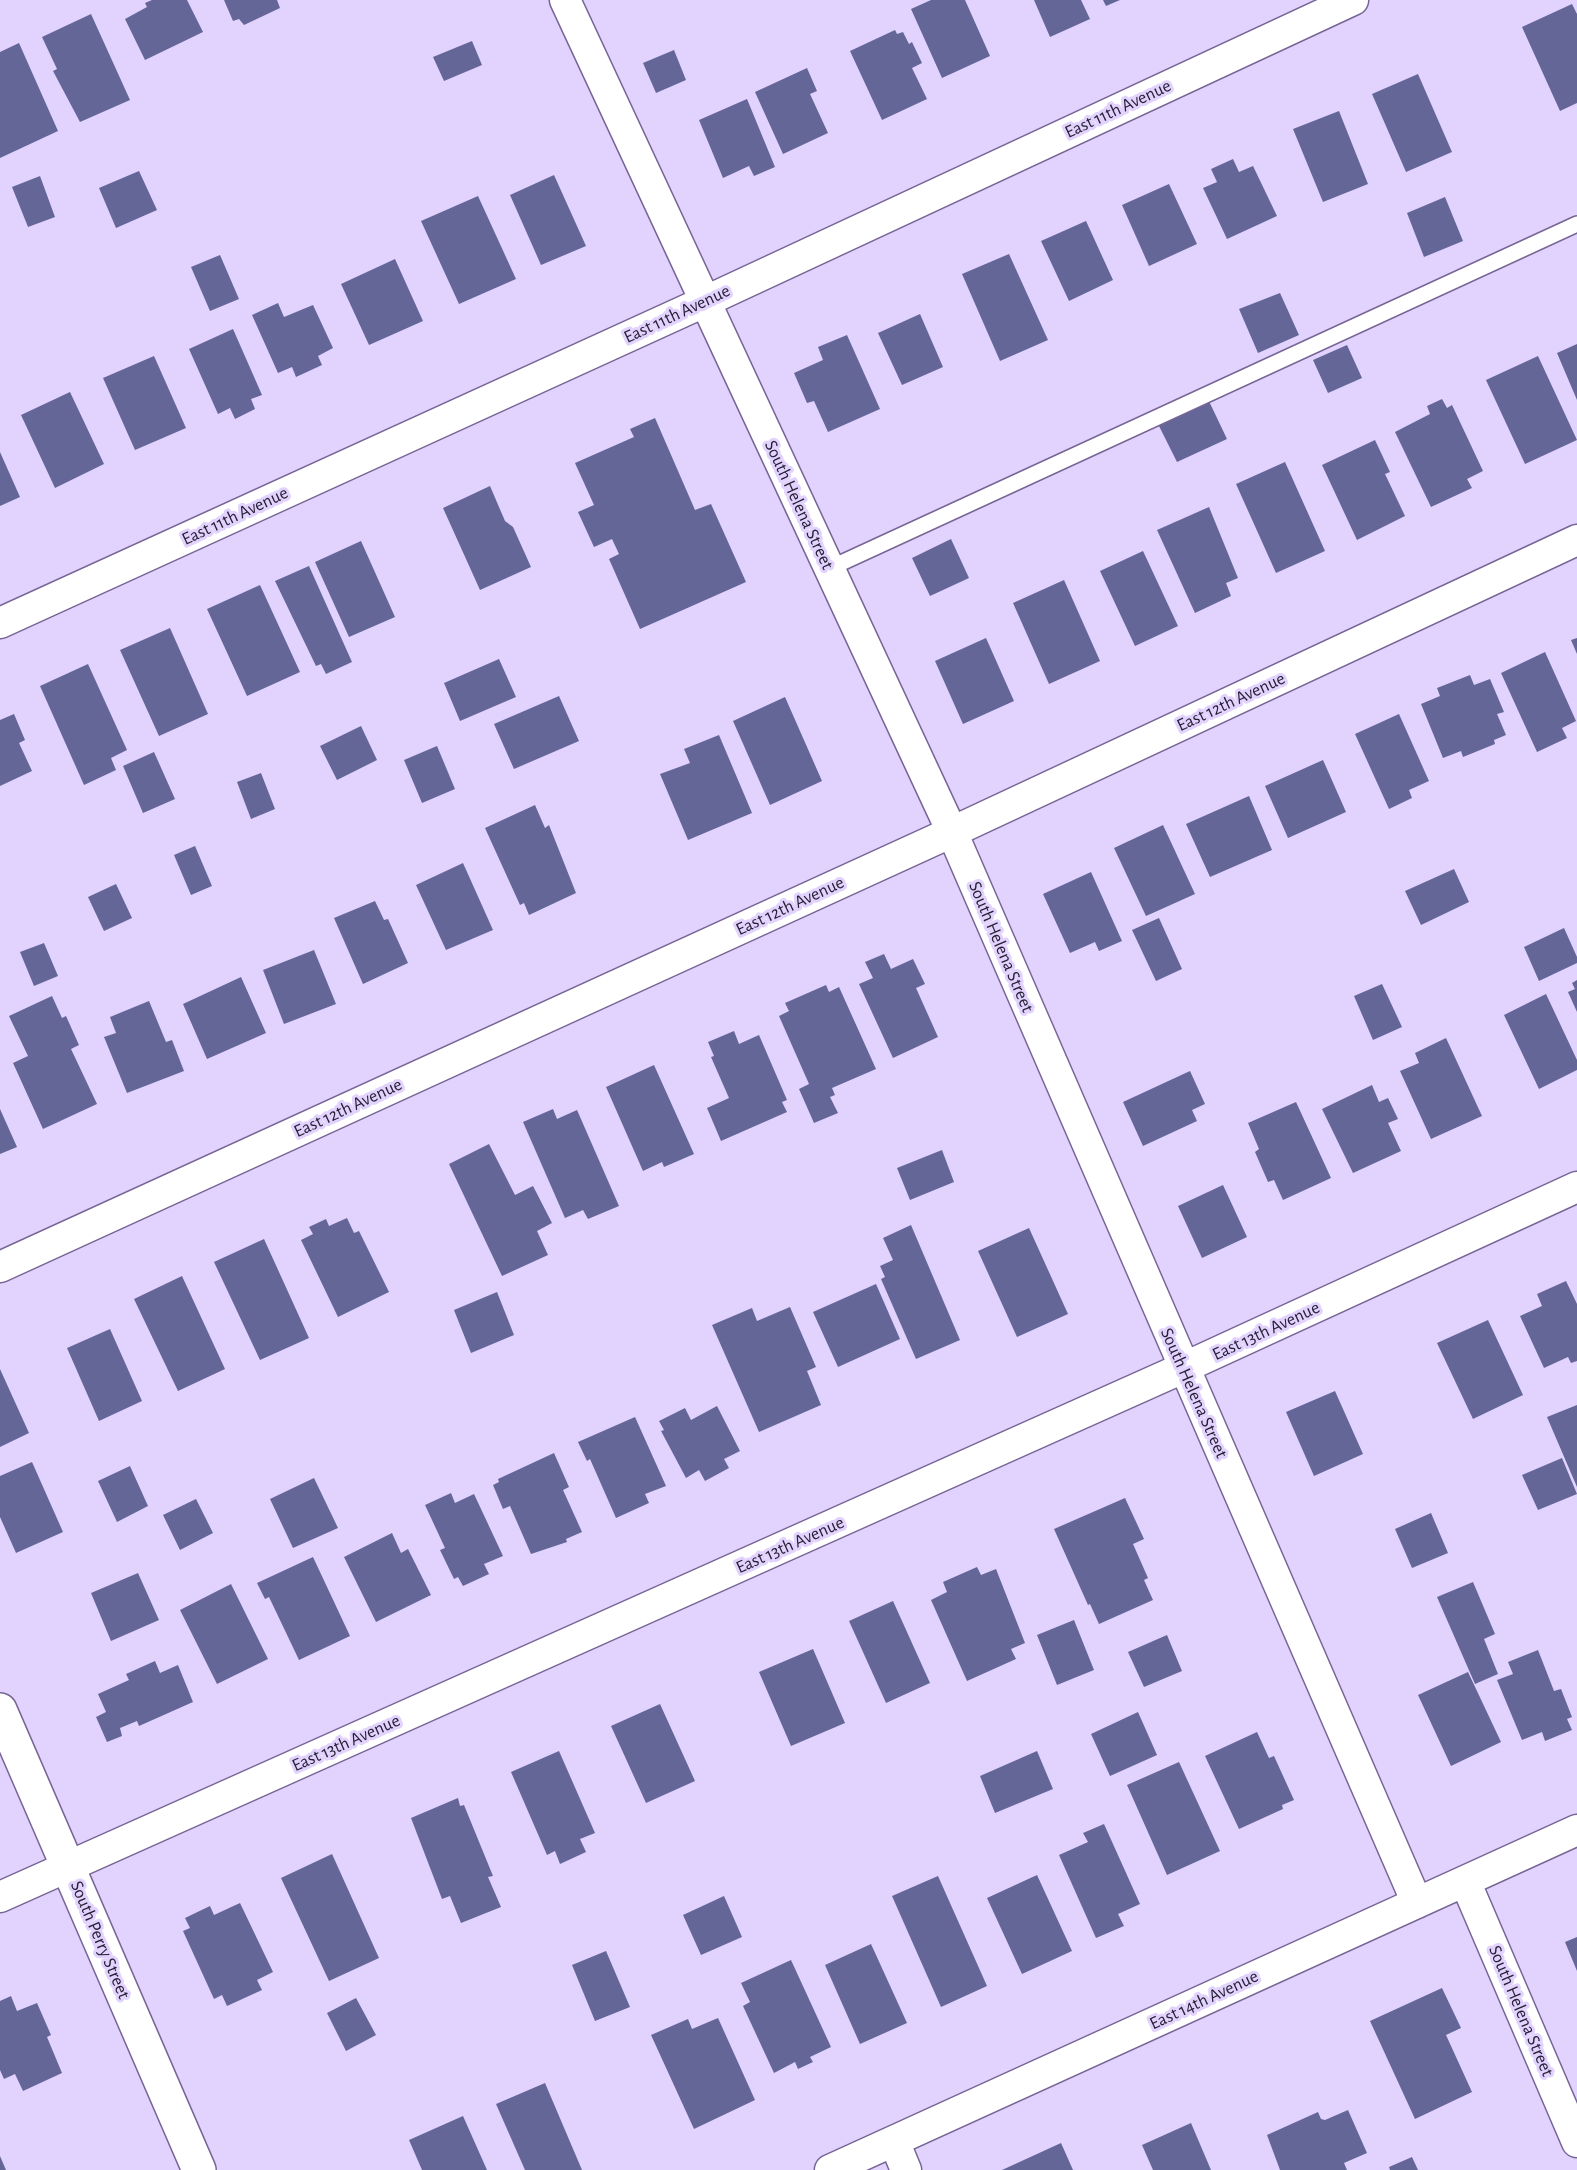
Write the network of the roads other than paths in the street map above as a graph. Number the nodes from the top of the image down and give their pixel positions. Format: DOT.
graph roads {
  1 [pos="565,0"];
  2 [pos="1353,0"];
  3 [pos="1577,224"];
  4 [pos="704,302"];
  5 [pos="1577,540"];
  6 [pos="828,569"];
  7 [pos="0,623"];
  8 [pos="952,832"];
  9 [pos="1577,1187"];
  10 [pos="0,1267"];
  11 [pos="1183,1368"];
  12 [pos="0,1710"];
  13 [pos="1577,1830"];
  14 [pos="69,1867"];
  15 [pos="1465,1881"];
  16 [pos="0,1897"];
  17 [pos="1417,1903"];
  18 [pos="894,2141"];
  19 [pos="1577,2142"];
  20 [pos="199,2170"];
  21 [pos="830,2170"];
  22 [pos="906,2170"];
  1 -- 4 [label="street, South Helena Street"];
  2 -- 4 [label="street, East 11th Avenue"];
  3 -- 6 [label="lane"];
  4 -- 6 [label="street, South Helena Street"];
  4 -- 7 [label="street, East 11th Avenue"];
  5 -- 8 [label="street, East 12th Avenue"];
  6 -- 8 [label="street, South Helena Street"];
  8 -- 10 [label="street, East 12th Avenue"];
  8 -- 11 [label="street, South Helena Street"];
  9 -- 11 [label="street, East 13th Avenue"];
  11 -- 14 [label="street, East 13th Avenue"];
  11 -- 17 [label="street, South Helena Street"];
  12 -- 14 [label="main road, South Perry Street"];
  13 -- 15 [label="street, East 14th Avenue"];
  14 -- 16 [label="street, East 13th Avenue"];
  14 -- 20 [label="main road, South Perry Street"];
  15 -- 17 [label="street, East 14th Avenue"];
  15 -- 19 [label="street, South Helena Street"];
  17 -- 18 [label="street, East 14th Avenue"];
  18 -- 21 [label="street, East 14th Avenue"];
  18 -- 22 [label="street"];
}
